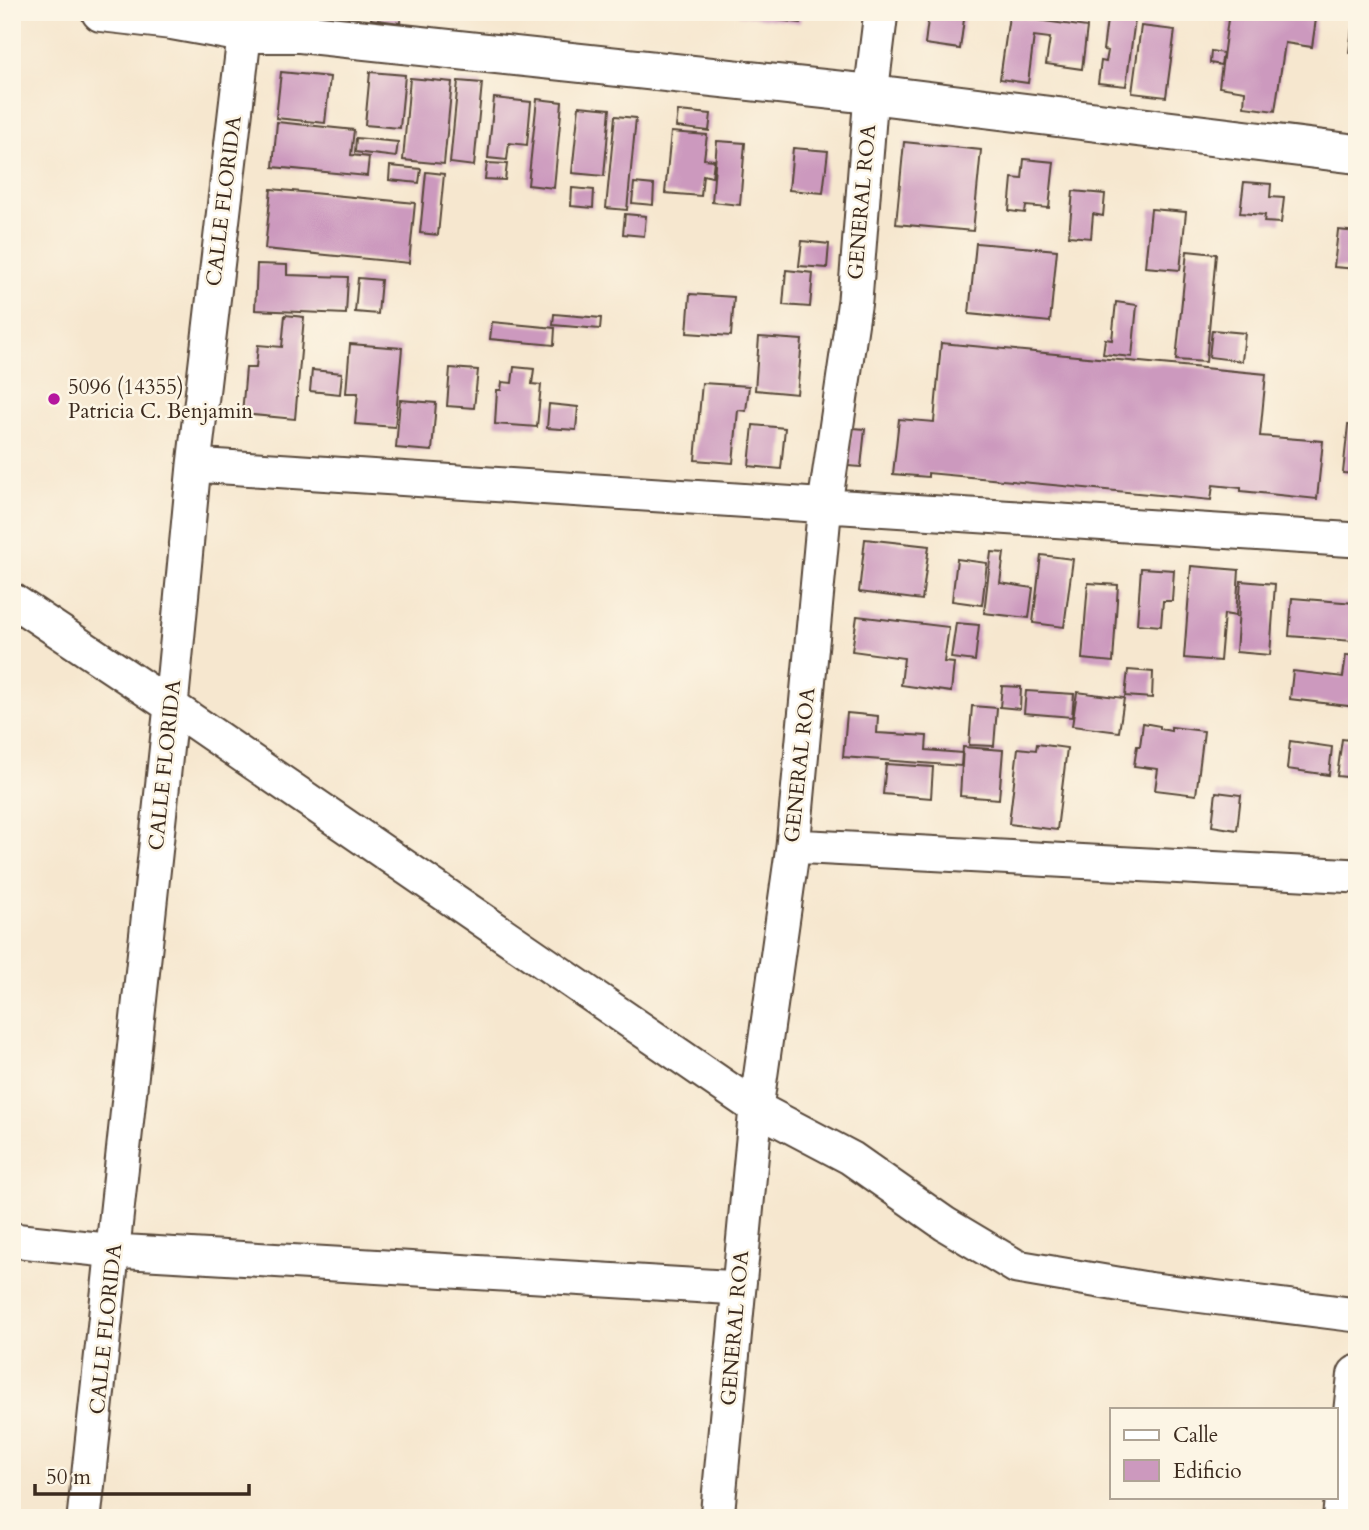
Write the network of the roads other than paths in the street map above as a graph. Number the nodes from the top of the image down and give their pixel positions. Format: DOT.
graph roads {
  1 [pos="101,12"];
  2 [pos="881,12"];
  3 [pos="245,23"];
  4 [pos="871,94"];
  5 [pos="1357,154"];
  6 [pos="194,465"];
  7 [pos="825,504"];
  8 [pos="1357,540"];
  9 [pos="12,600"];
  10 [pos="171,706"];
  11 [pos="793,846"];
  12 [pos="1357,876"];
  13 [pos="755,1108"];
  14 [pos="12,1240"];
  15 [pos="114,1251"];
  16 [pos="739,1288"];
  17 [pos="1357,1315"];
  18 [pos="1357,1375"];
  19 [pos="85,1518"];
  20 [pos="717,1518"];
  21 [pos="1342,1518"];
  1 -- 3 [label="main road"];
  2 -- 4 [label="street, GENERAL ROA"];
  3 -- 4 [label="main road"];
  3 -- 6 [label="street, CALLE FLORIDA"];
  4 -- 5 [label="main road"];
  4 -- 7 [label="street, GENERAL ROA"];
  6 -- 7 [label="street"];
  6 -- 10 [label="street, CALLE FLORIDA"];
  7 -- 8 [label="street"];
  7 -- 11 [label="street, GENERAL ROA"];
  9 -- 10 [label="street"];
  10 -- 13 [label="street"];
  10 -- 15 [label="street, CALLE FLORIDA"];
  11 -- 12 [label="street"];
  11 -- 13 [label="street, GENERAL ROA"];
  13 -- 16 [label="street, GENERAL ROA"];
  13 -- 17 [label="street"];
  14 -- 15 [label="street"];
  15 -- 16 [label="street"];
  15 -- 19 [label="street, CALLE FLORIDA"];
  16 -- 20 [label="street, GENERAL ROA"];
  18 -- 21 [label="main road"];
}
